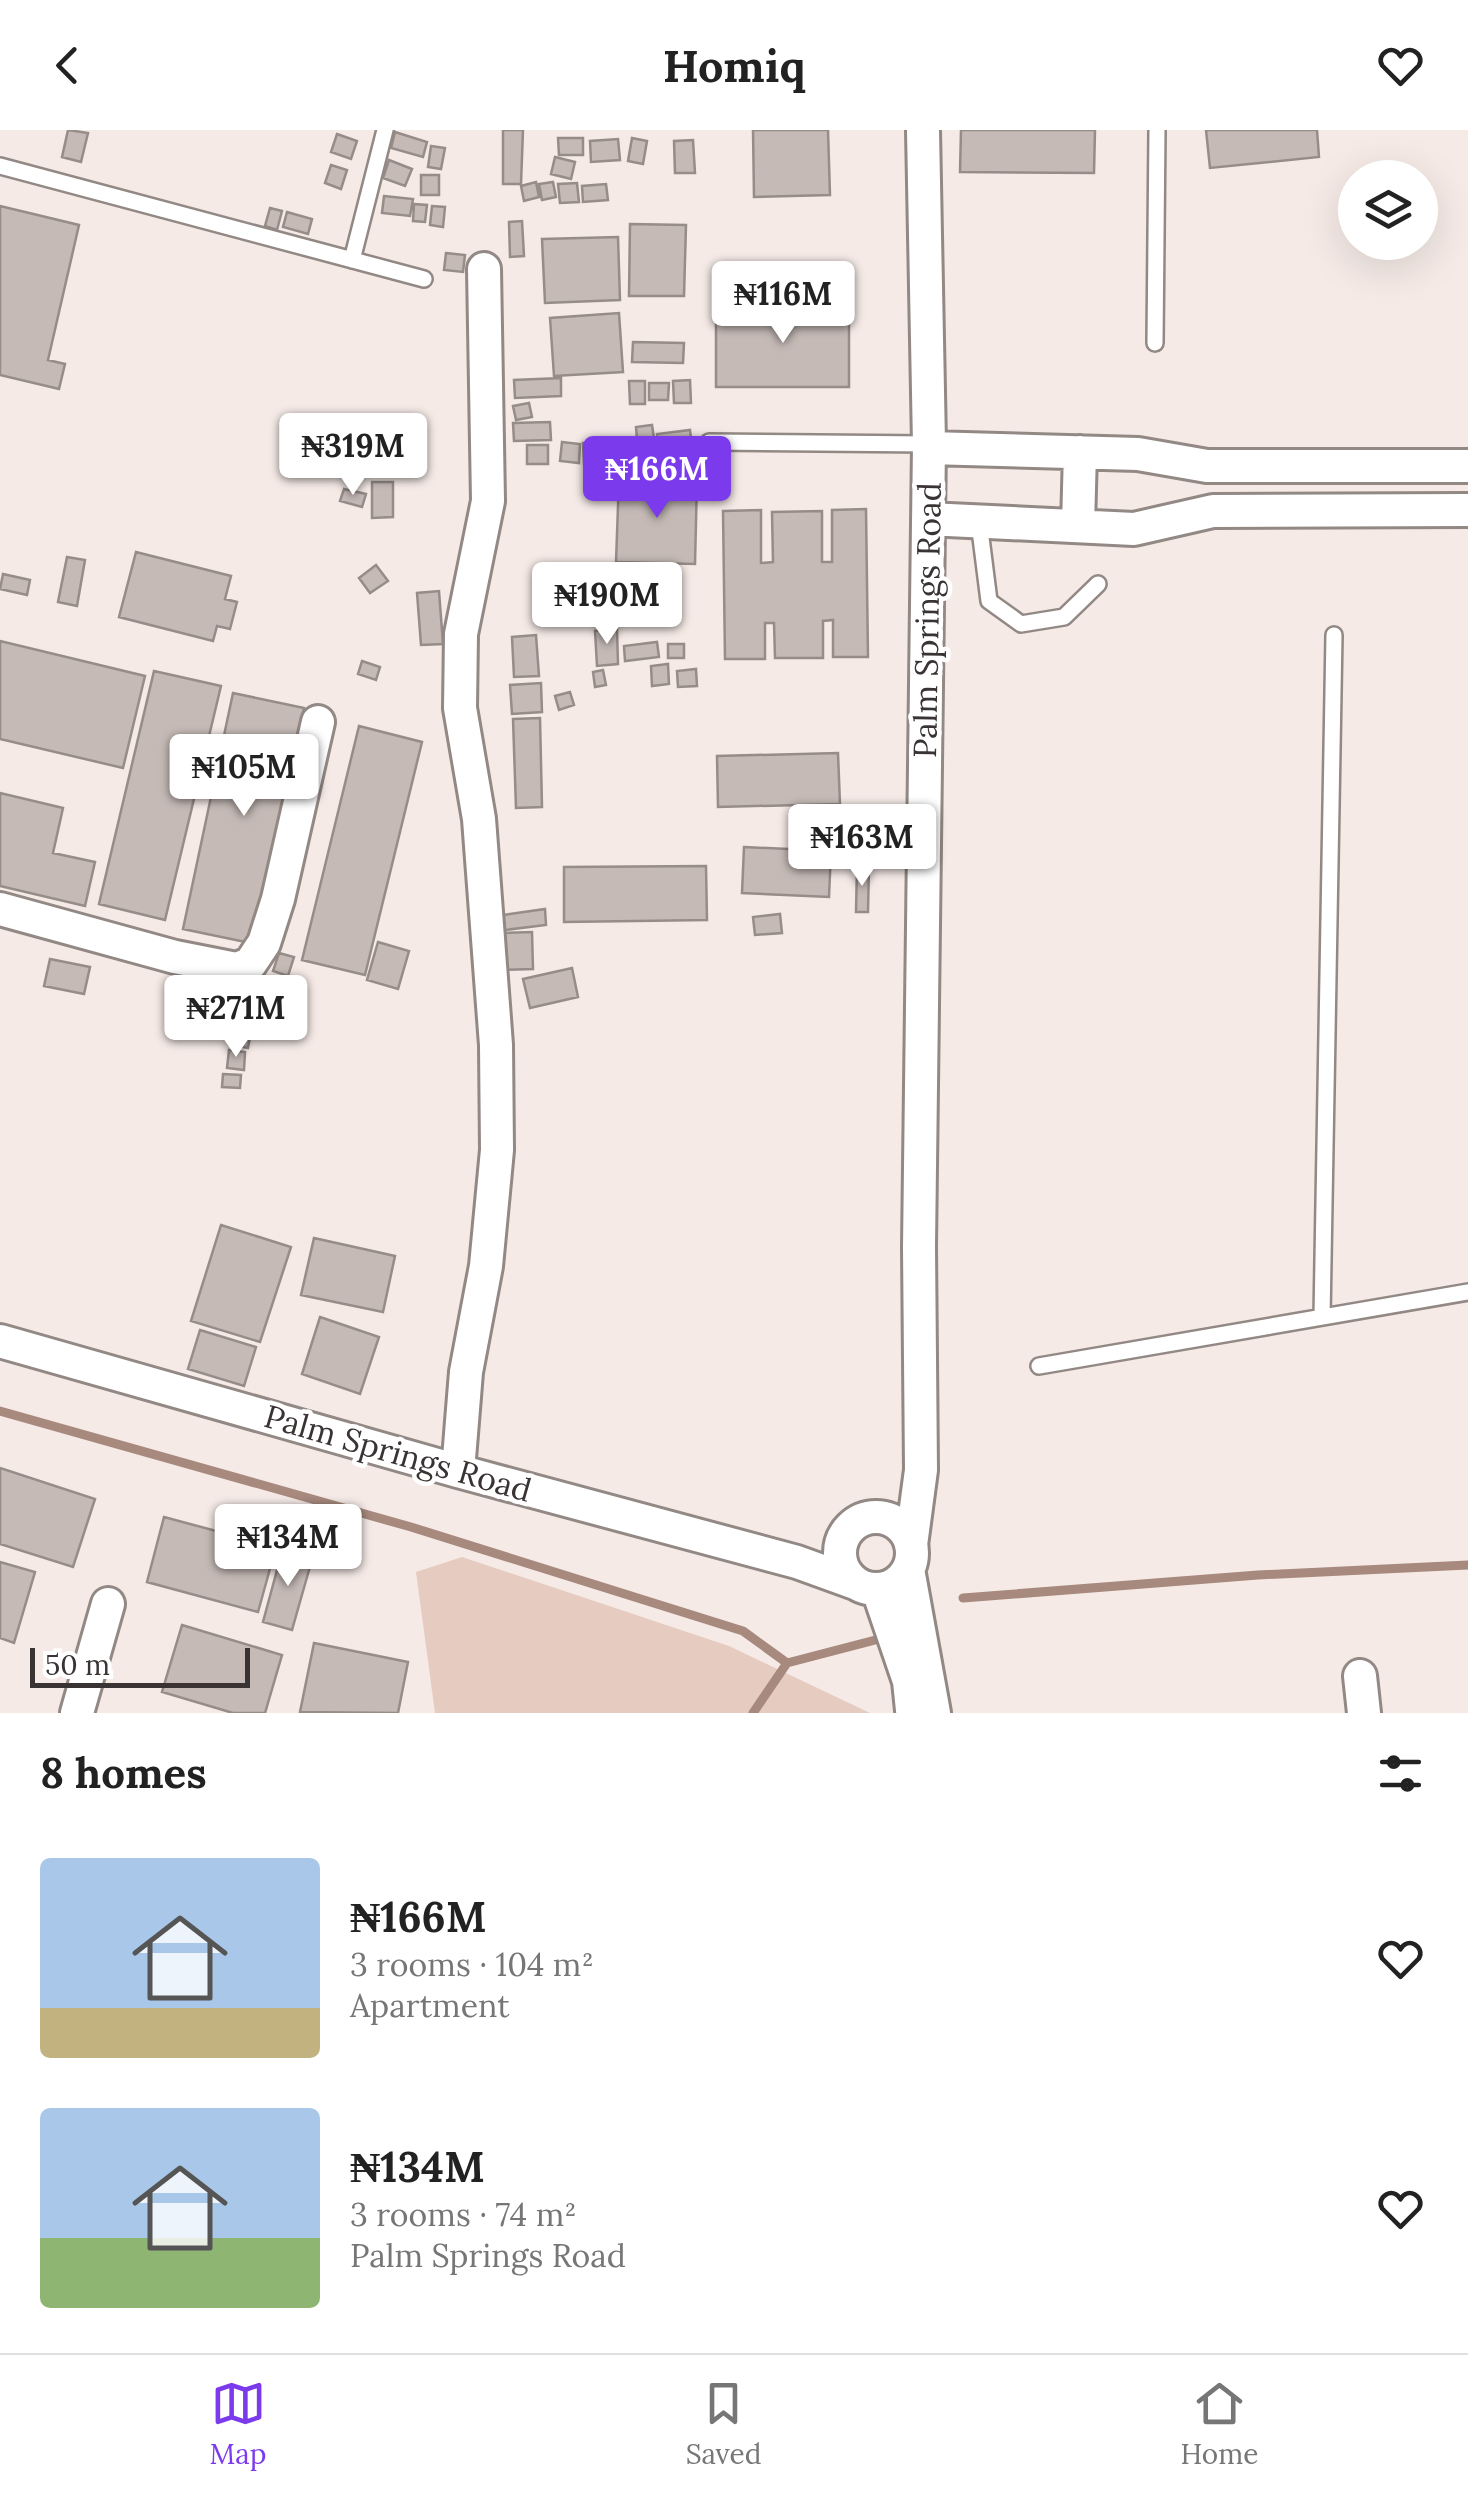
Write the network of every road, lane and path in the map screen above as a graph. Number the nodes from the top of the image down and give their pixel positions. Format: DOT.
graph roads {
  1 [pos="385,130"];
  2 [pos="923,130"];
  3 [pos="1157,130"];
  4 [pos="0,166"];
  5 [pos="352,260"];
  6 [pos="484,269"];
  7 [pos="424,279"];
  8 [pos="1155,343"];
  9 [pos="708,442"];
  10 [pos="929,446"];
  11 [pos="1080,452"];
  12 [pos="1468,466"];
  13 [pos="1468,510"];
  14 [pos="928,520"];
  15 [pos="979,522"];
  16 [pos="1078,526"];
  17 [pos="1098,584"];
  18 [pos="1334,634"];
  19 [pos="318,722"];
  20 [pos="0,909"];
  21 [pos="1468,1292"];
  22 [pos="1322,1317"];
  23 [pos="0,1341"];
  24 [pos="1040,1366"];
  25 [pos="921,1470"];
  26 [pos="458,1471"];
  27 [pos="874,1517"];
  28 [pos="844,1537"];
  29 [pos="910,1557"];
  30 [pos="797,1562"];
  31 [pos="866,1586"];
  32 [pos="108,1604"];
  33 [pos="1360,1676"];
  34 [pos="77,1713"];
  35 [pos="913,1713"];
  36 [pos="934,1713"];
  37 [pos="1364,1713"];
  1 -- 5 [label="lane"];
  2 -- 10 [label="street, Palm Springs Road"];
  3 -- 8 [label="lane"];
  4 -- 5 [label="lane"];
  5 -- 7 [label="lane"];
  6 -- 26 [label="street"];
  9 -- 10 [label="lane"];
  10 -- 11 [label="street"];
  10 -- 14 [label="street, Palm Springs Road"];
  11 -- 12 [label="street"];
  11 -- 16 [label="street"];
  13 -- 16 [label="street"];
  14 -- 15 [label="street"];
  14 -- 25 [label="street, Palm Springs Road"];
  15 -- 16 [label="street"];
  15 -- 17 [label="lane"];
  18 -- 22 [label="lane"];
  19 -- 20 [label="street"];
  21 -- 22 [label="lane"];
  22 -- 24 [label="lane"];
  23 -- 26 [label="street, Palm Springs Road"];
  25 -- 27 [label="street"];
  25 -- 29 [label="street, Palm Springs Road"];
  26 -- 30 [label="street, Palm Springs Road"];
  27 -- 28 [label="street"];
  27 -- 29 [label="street"];
  28 -- 30 [label="street"];
  28 -- 31 [label="street"];
  29 -- 31 [label="street"];
  29 -- 36 [label="street, Palm Springs Road"];
  30 -- 31 [label="street, Palm Springs Road"];
  31 -- 35 [label="street"];
  32 -- 34 [label="street"];
  33 -- 37 [label="street"];
}
